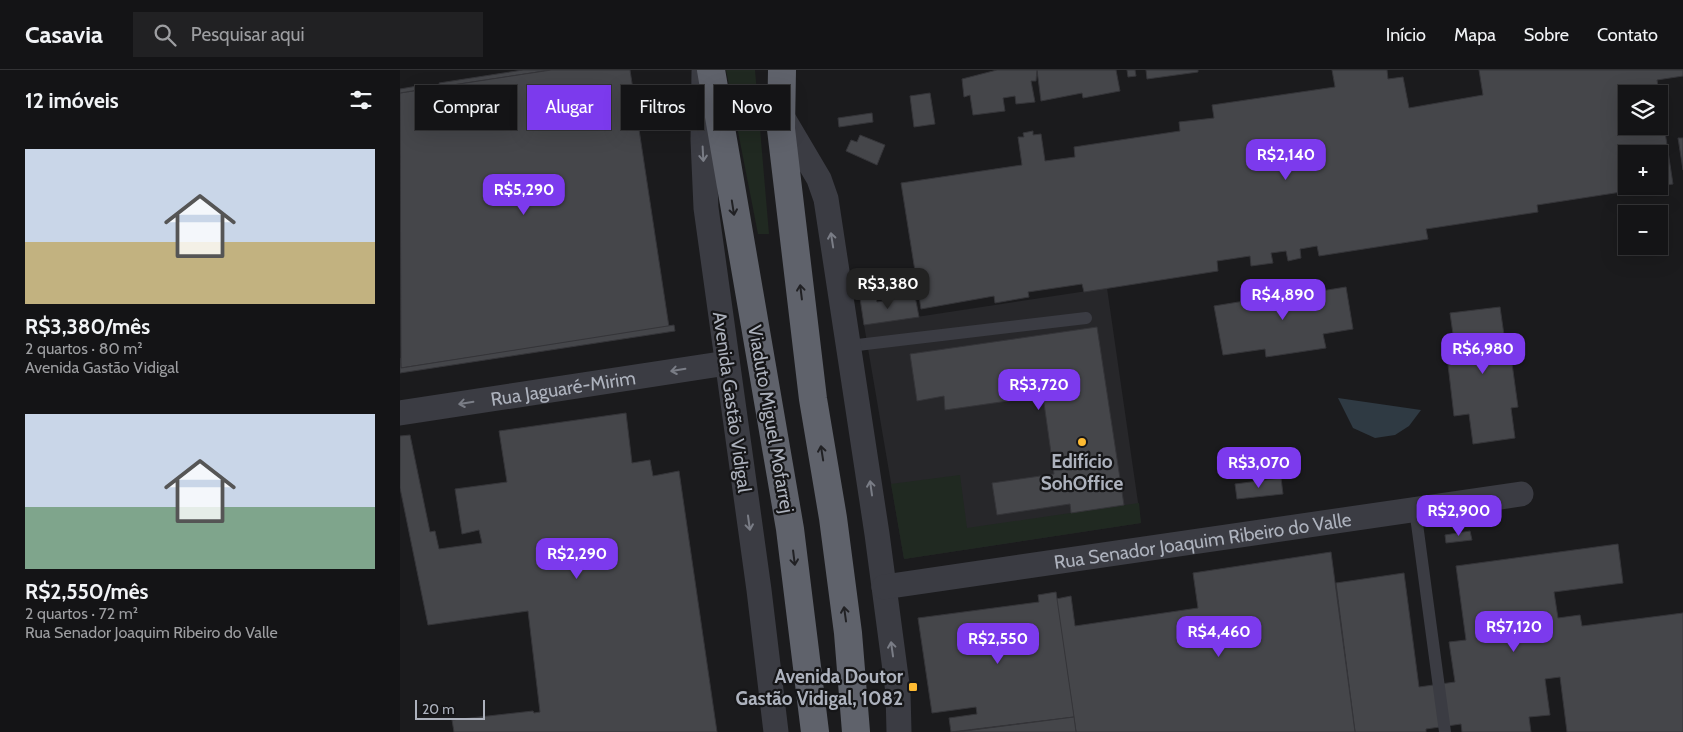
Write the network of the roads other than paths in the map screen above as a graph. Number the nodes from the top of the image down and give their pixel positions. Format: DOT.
graph roads {
  1 [pos="704,70"];
  2 [pos="711,70"];
  3 [pos="782,70"];
  4 [pos="781,85"];
  5 [pos="781,130"];
  6 [pos="786,130"];
  7 [pos="1086,318"];
  8 [pos="849,346"];
  9 [pos="726,363"];
  10 [pos="400,413"];
  11 [pos="1521,494"];
  12 [pos="1414,509"];
  13 [pos="884,586"];
  14 [pos="776,732"];
  15 [pos="815,732"];
  16 [pos="856,732"];
  17 [pos="899,732"];
  18 [pos="1445,732"];
  1 -- 9 [label="street, Avenida Gastão Vidigal, one-way"];
  2 -- 15 [label="highway, Viaduto Miguel Mofarrej, one-way"];
  3 -- 4 [label="highway"];
  16 -- 5 [label="highway, one-way"];
  8 -- 6 [label="street, one-way"];
  7 -- 8 [label="lane"];
  13 -- 8 [label="street, one-way"];
  9 -- 10 [label="street, Rua Jaguaré-Mirim, one-way"];
  9 -- 14 [label="street, Avenida Gastão Vidigal, one-way"];
  11 -- 12 [label="street, Rua Senador Joaquim Ribeiro do Valle"];
  12 -- 13 [label="street, Rua Senador Joaquim Ribeiro do Valle"];
  12 -- 18 [label="lane"];
  17 -- 13 [label="street, one-way"];
}
